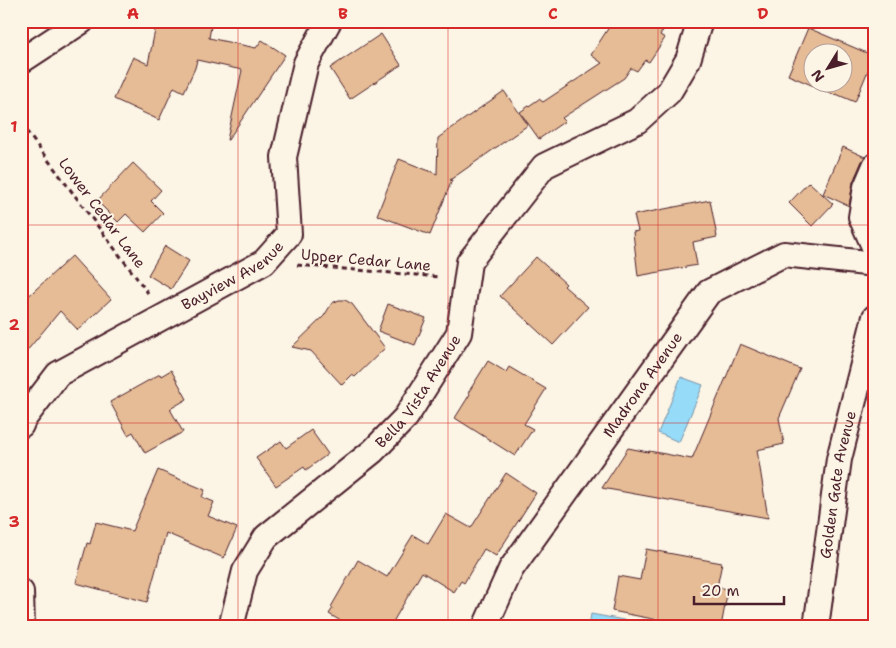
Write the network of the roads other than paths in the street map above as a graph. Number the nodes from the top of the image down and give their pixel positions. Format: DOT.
graph roads {
  1 [pos="82,21"];
  2 [pos="329,21"];
  3 [pos="700,21"];
  4 [pos="21,61"];
  5 [pos="875,166"];
  6 [pos="875,249"];
  7 [pos="875,264"];
  8 [pos="875,317"];
  9 [pos="21,425"];
  10 [pos="21,592"];
  11 [pos="22,627"];
  12 [pos="233,627"];
  13 [pos="485,627"];
  14 [pos="816,627"];
  1 -- 4 [label="street"];
  2 -- 9 [label="street, Bayview Avenue"];
  3 -- 12 [label="street, Bella Vista Avenue"];
  5 -- 6 [label="street"];
  7 -- 13 [label="street, Madrona Avenue"];
  8 -- 14 [label="street, Golden Gate Avenue"];
  10 -- 11 [label="street"];
}
